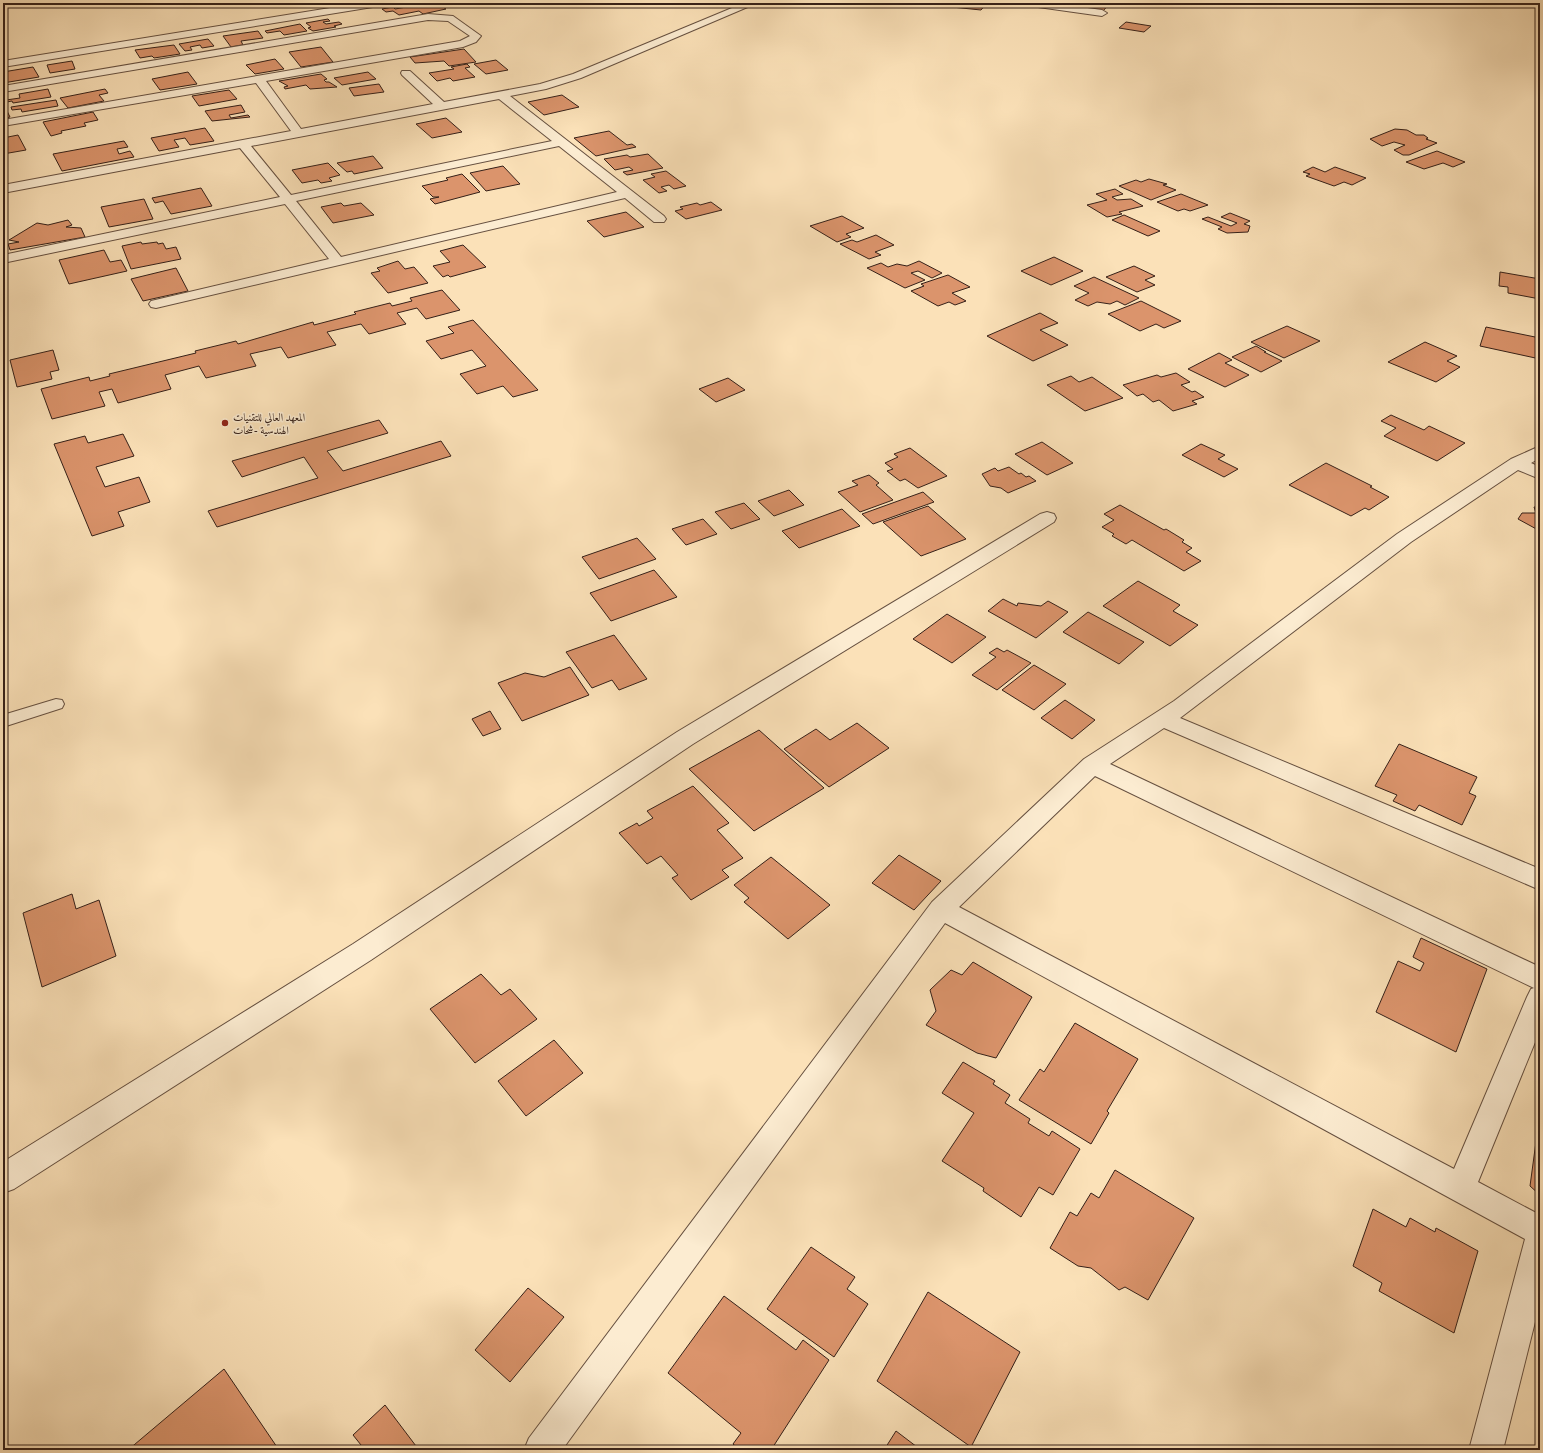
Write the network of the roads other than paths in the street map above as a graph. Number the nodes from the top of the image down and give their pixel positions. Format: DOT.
graph roads {
  1 [pos="379,3"];
  2 [pos="752,3"];
  3 [pos="1031,3"];
  4 [pos="1102,13"];
  5 [pos="3,64"];
  6 [pos="406,73"];
  7 [pos="259,79"];
  8 [pos="3,89"];
  9 [pos="501,94"];
  10 [pos="442,106"];
  11 [pos="3,123"];
  12 [pos="298,133"];
  13 [pos="562,142"];
  14 [pos="243,143"];
  15 [pos="3,188"];
  16 [pos="627,194"];
  17 [pos="288,199"];
  18 [pos="659,219"];
  19 [pos="3,259"];
  20 [pos="338,262"];
  21 [pos="156,304"];
  22 [pos="1540,451"];
  23 [pos="1517,463"];
  24 [pos="1540,474"];
  25 [pos="1047,518"];
  26 [pos="56,704"];
  27 [pos="1162,719"];
  28 [pos="3,721"];
  29 [pos="1092,765"];
  30 [pos="1540,880"];
  31 [pos="941,909"];
  32 [pos="1540,979"];
  33 [pos="1540,997"];
  34 [pos="3,1179"];
  35 [pos="1461,1188"];
  36 [pos="1540,1231"];
  37 [pos="1540,1240"];
  38 [pos="540,1450"];
  39 [pos="1486,1450"];
  1 -- 5 [label="street"];
  2 -- 9 [label="street"];
  3 -- 4 [label="street"];
  6 -- 10 [label="street"];
  7 -- 8 [label="street"];
  7 -- 11 [label="street"];
  7 -- 12 [label="street"];
  9 -- 10 [label="street"];
  9 -- 13 [label="street"];
  10 -- 12 [label="street"];
  12 -- 14 [label="street"];
  13 -- 16 [label="street"];
  13 -- 17 [label="street"];
  14 -- 15 [label="street"];
  14 -- 17 [label="street"];
  16 -- 18 [label="street"];
  16 -- 20 [label="street"];
  17 -- 19 [label="street"];
  17 -- 20 [label="street"];
  20 -- 21 [label="street"];
  22 -- 23 [label="street"];
  23 -- 24 [label="street"];
  23 -- 27 [label="street"];
  25 -- 34 [label="street"];
  26 -- 28 [label="lane"];
  27 -- 29 [label="street"];
  27 -- 30 [label="street"];
  29 -- 31 [label="street"];
  29 -- 32 [label="street"];
  31 -- 35 [label="street"];
  31 -- 38 [label="street"];
  33 -- 35 [label="street"];
  35 -- 36 [label="street"];
  37 -- 39 [label="street"];
}
